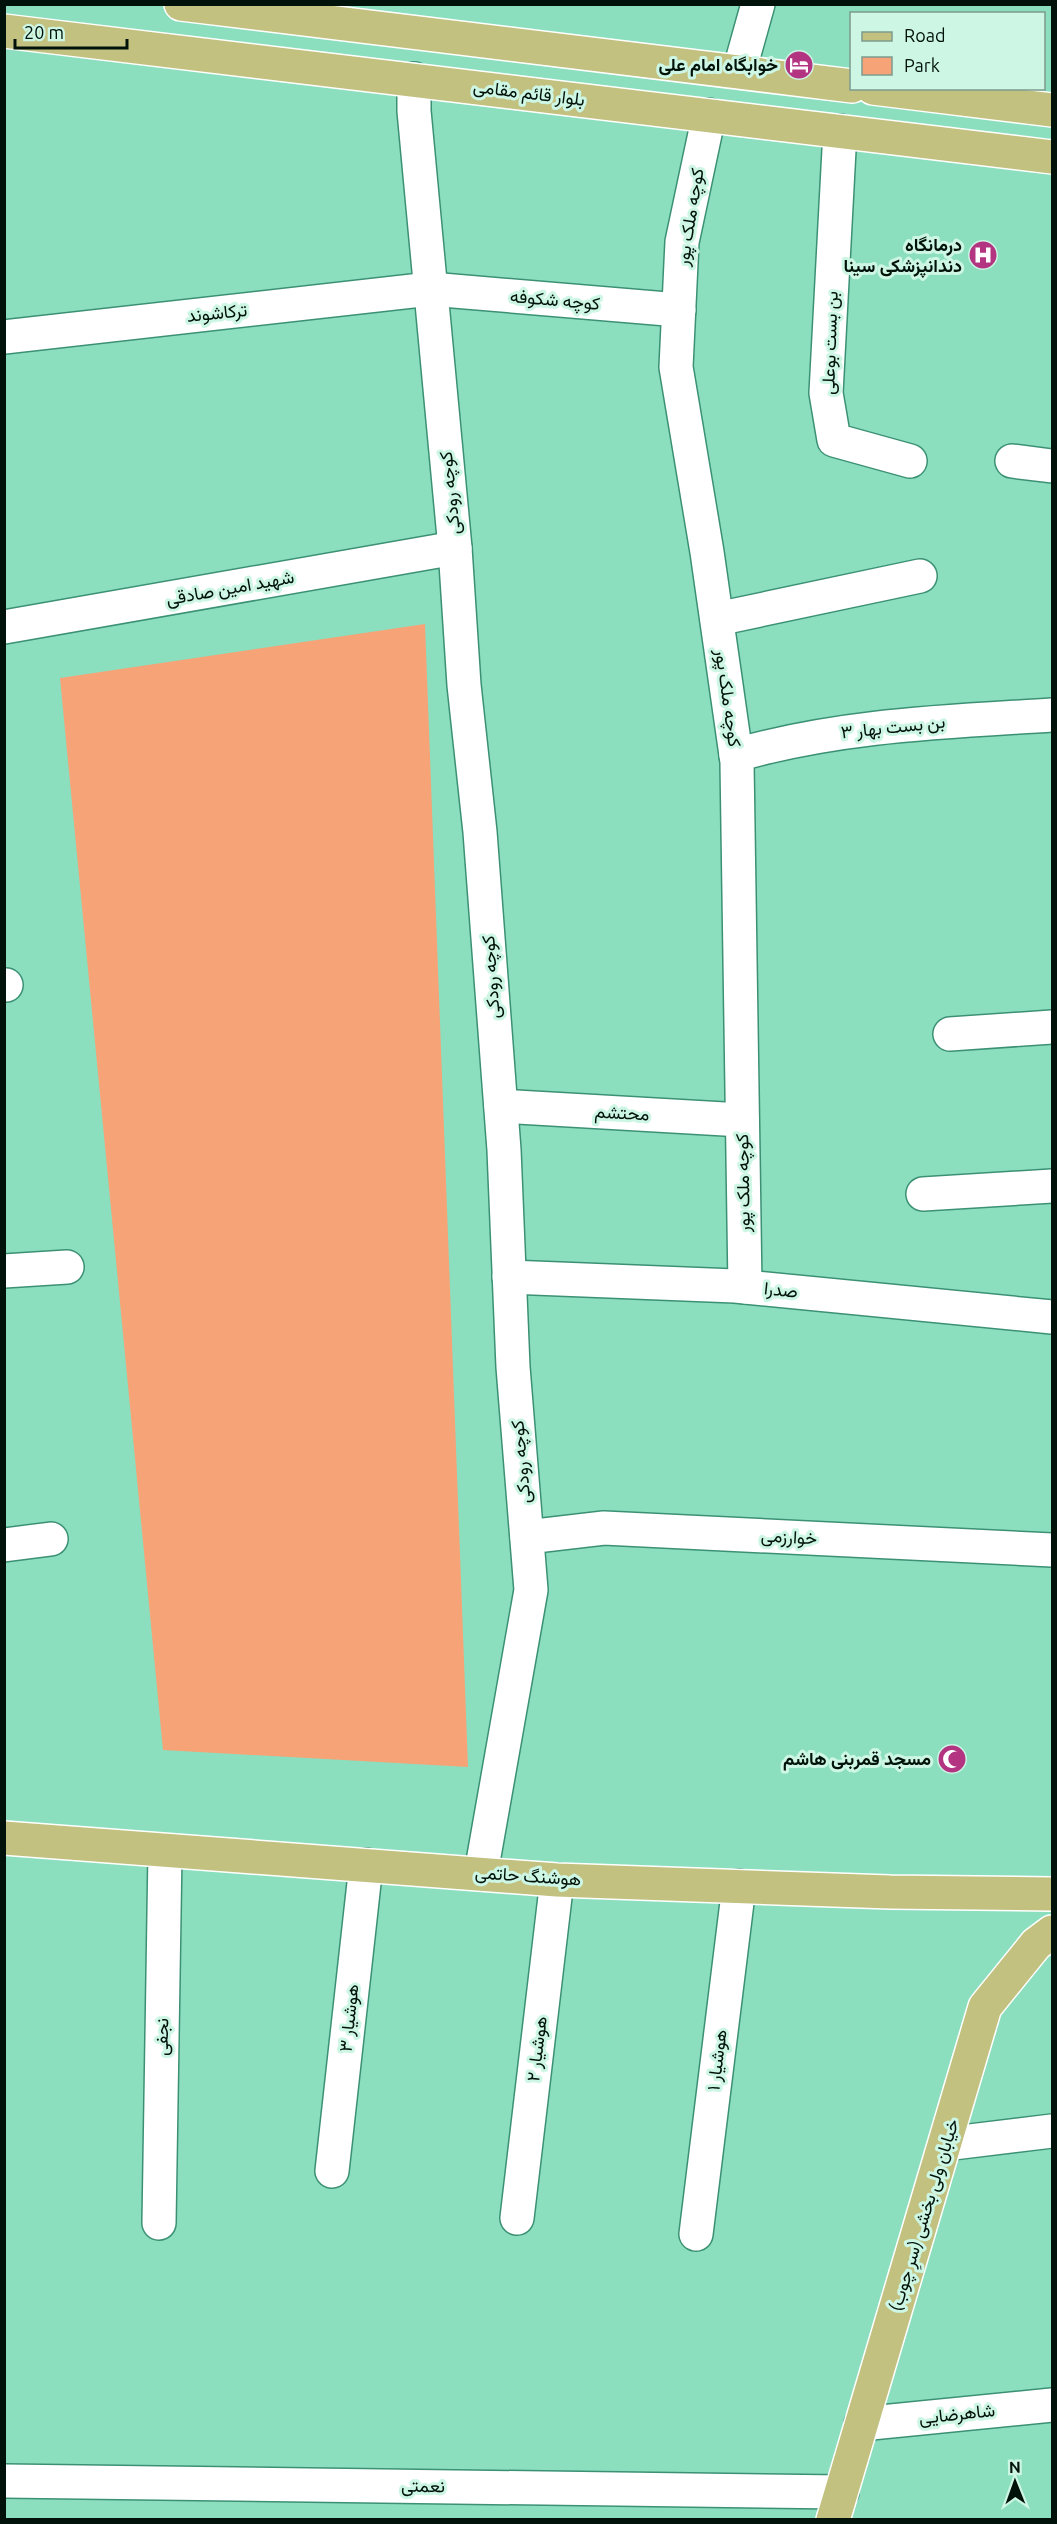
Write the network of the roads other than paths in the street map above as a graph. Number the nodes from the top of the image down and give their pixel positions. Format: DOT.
graph roads {
  1 [pos="181,4"];
  2 [pos="758,4"];
  3 [pos="4,31"];
  4 [pos="420,33"];
  5 [pos="739,72"];
  6 [pos="414,79"];
  7 [pos="850,86"];
  8 [pos="889,90"];
  9 [pos="1053,110"];
  10 [pos="709,115"];
  11 [pos="840,131"];
  12 [pos="1053,157"];
  13 [pos="430,289"];
  14 [pos="679,310"];
  15 [pos="4,337"];
  16 [pos="910,461"];
  17 [pos="1012,462"];
  18 [pos="1053,466"];
  19 [pos="455,548"];
  20 [pos="920,576"];
  21 [pos="717,619"];
  22 [pos="4,627"];
  23 [pos="1053,715"];
  24 [pos="736,755"];
  25 [pos="1053,1027"];
  26 [pos="950,1034"];
  27 [pos="501,1106"];
  28 [pos="742,1120"];
  29 [pos="1053,1186"];
  30 [pos="924,1194"];
  31 [pos="67,1267"];
  32 [pos="4,1271"];
  33 [pos="509,1277"];
  34 [pos="745,1287"];
  35 [pos="1053,1317"];
  36 [pos="527,1537"];
  37 [pos="51,1539"];
  38 [pos="4,1545"];
  39 [pos="1053,1550"];
  40 [pos="4,1838"];
  41 [pos="165,1852"];
  42 [pos="366,1865"];
  43 [pos="481,1873"];
  44 [pos="557,1880"];
  45 [pos="739,1887"];
  46 [pos="1053,1894"];
  47 [pos="1053,1932"];
  48 [pos="1053,2131"];
  49 [pos="945,2144"];
  50 [pos="332,2171"];
  51 [pos="517,2218"];
  52 [pos="159,2223"];
  53 [pos="696,2234"];
  54 [pos="1053,2404"];
  55 [pos="861,2424"];
  56 [pos="4,2481"];
  57 [pos="838,2506"];
  1 -- 4 [label="main road"];
  2 -- 5 [label="street"];
  3 -- 6 [label="main road, بلوار قائم مقامی"];
  4 -- 5 [label="main road"];
  4 -- 6 [label="main road"];
  5 -- 7 [label="main road"];
  6 -- 10 [label="main road, بلوار قائم مقامی"];
  6 -- 13 [label="street, کوچه رودکی"];
  8 -- 9 [label="main road"];
  10 -- 11 [label="main road, بلوار قائم مقامی"];
  10 -- 14 [label="street, کوچه ملک پور"];
  11 -- 12 [label="main road, بلوار قائم مقامی"];
  11 -- 16 [label="street, بن بست بوعلی"];
  13 -- 14 [label="street, کوچه شکوفه"];
  13 -- 15 [label="street, ترکاشوند"];
  13 -- 19 [label="street, کوچه رودکی"];
  14 -- 21 [label="street, کوچه ملک پور"];
  17 -- 18 [label="street"];
  19 -- 22 [label="street, شهید امین صادقی"];
  19 -- 27 [label="street, کوچه رودکی"];
  20 -- 21 [label="street"];
  21 -- 24 [label="street, کوچه ملک پور"];
  23 -- 24 [label="street, بن بست بهار ۳"];
  24 -- 28 [label="street, کوچه ملک پور"];
  25 -- 26 [label="street"];
  27 -- 28 [label="street, محتشم"];
  27 -- 33 [label="street, کوچه رودکی"];
  28 -- 34 [label="street, کوچه ملک پور"];
  29 -- 30 [label="street"];
  31 -- 32 [label="street"];
  33 -- 34 [label="street, صدرا"];
  33 -- 36 [label="street, کوچه رودکی"];
  34 -- 35 [label="street, صدرا"];
  36 -- 39 [label="street, خوارزمی"];
  36 -- 43 [label="street, کوچه رودکی"];
  37 -- 38 [label="street"];
  40 -- 41 [label="main road, هوشنگ حاتمی"];
  41 -- 42 [label="main road, هوشنگ حاتمی"];
  41 -- 52 [label="street, نجفی"];
  42 -- 43 [label="main road, هوشنگ حاتمی"];
  42 -- 50 [label="street, هوشیار ۳"];
  43 -- 44 [label="main road, هوشنگ حاتمی"];
  44 -- 45 [label="main road, هوشنگ حاتمی"];
  44 -- 51 [label="street, هوشیار ۲"];
  45 -- 46 [label="main road, هوشنگ حاتمی"];
  45 -- 53 [label="street, هوشیار ۱"];
  47 -- 49 [label="main road, خیابان ولی بخشی (سرِ چوب)"];
  48 -- 49 [label="street"];
  49 -- 55 [label="main road, خیابان ولی بخشی (سرِ چوب)"];
  54 -- 55 [label="street, شاهرضایی"];
  55 -- 57 [label="main road, خیابان ولی بخشی (سرِ چوب)"];
  56 -- 57 [label="street, نعمتی"];
}
